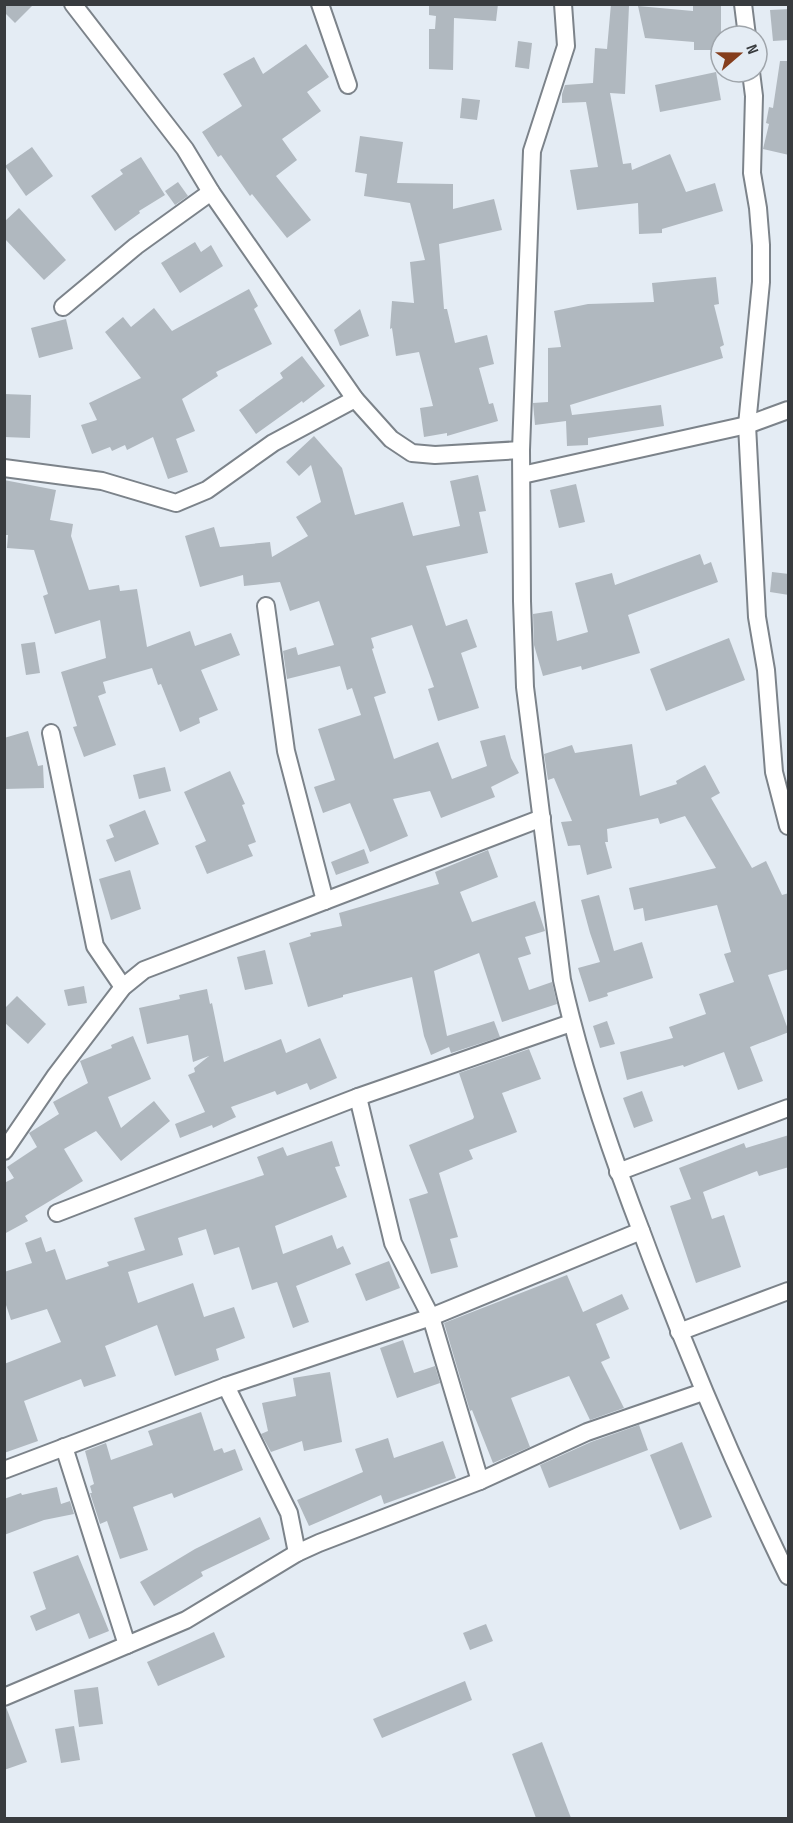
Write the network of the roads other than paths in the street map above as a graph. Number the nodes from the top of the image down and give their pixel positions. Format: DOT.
graph roads {
  1 [pos="73,4"];
  2 [pos="320,4"];
  3 [pos="563,4"];
  4 [pos="743,4"];
  5 [pos="746,24"];
  6 [pos="752,84"];
  7 [pos="348,85"];
  8 [pos="211,192"];
  9 [pos="63,307"];
  10 [pos="355,399"];
  11 [pos="789,410"];
  12 [pos="747,425"];
  13 [pos="521,450"];
  14 [pos="4,468"];
  15 [pos="522,475"];
  16 [pos="266,606"];
  17 [pos="51,733"];
  18 [pos="542,818"];
  19 [pos="789,826"];
  20 [pos="325,901"];
  21 [pos="123,987"];
  22 [pos="571,1023"];
  23 [pos="358,1097"];
  24 [pos="789,1108"];
  25 [pos="4,1151"];
  26 [pos="618,1172"];
  27 [pos="57,1213"];
  28 [pos="641,1231"];
  29 [pos="789,1291"];
  30 [pos="431,1317"];
  31 [pos="679,1332"];
  32 [pos="226,1386"];
  33 [pos="703,1392"];
  34 [pos="63,1447"];
  35 [pos="4,1470"];
  36 [pos="480,1481"];
  37 [pos="297,1553"];
  38 [pos="789,1576"];
  39 [pos="127,1645"];
  40 [pos="4,1697"];
  1 -- 8 [label="street"];
  2 -- 7 [label="street"];
  3 -- 13 [label="street"];
  4 -- 5 [label="street"];
  6 -- 12 [label="street"];
  8 -- 9 [label="street"];
  8 -- 10 [label="street"];
  10 -- 13 [label="street"];
  10 -- 14 [label="street"];
  11 -- 12 [label="street"];
  12 -- 15 [label="street"];
  12 -- 19 [label="street"];
  13 -- 15 [label="street"];
  15 -- 18 [label="street"];
  16 -- 20 [label="street"];
  17 -- 21 [label="street"];
  18 -- 20 [label="street"];
  18 -- 22 [label="street"];
  20 -- 21 [label="street"];
  21 -- 25 [label="street"];
  22 -- 23 [label="street"];
  22 -- 26 [label="street"];
  23 -- 27 [label="street"];
  23 -- 30 [label="street"];
  24 -- 26 [label="street"];
  26 -- 28 [label="street"];
  28 -- 30 [label="street"];
  28 -- 31 [label="street"];
  29 -- 31 [label="street"];
  30 -- 32 [label="street"];
  30 -- 36 [label="street"];
  31 -- 33 [label="street"];
  32 -- 34 [label="street"];
  32 -- 37 [label="street"];
  33 -- 36 [label="street"];
  33 -- 38 [label="street"];
  34 -- 35 [label="street"];
  34 -- 39 [label="street"];
  36 -- 37 [label="street"];
  37 -- 39 [label="street"];
  39 -- 40 [label="street"];
}
